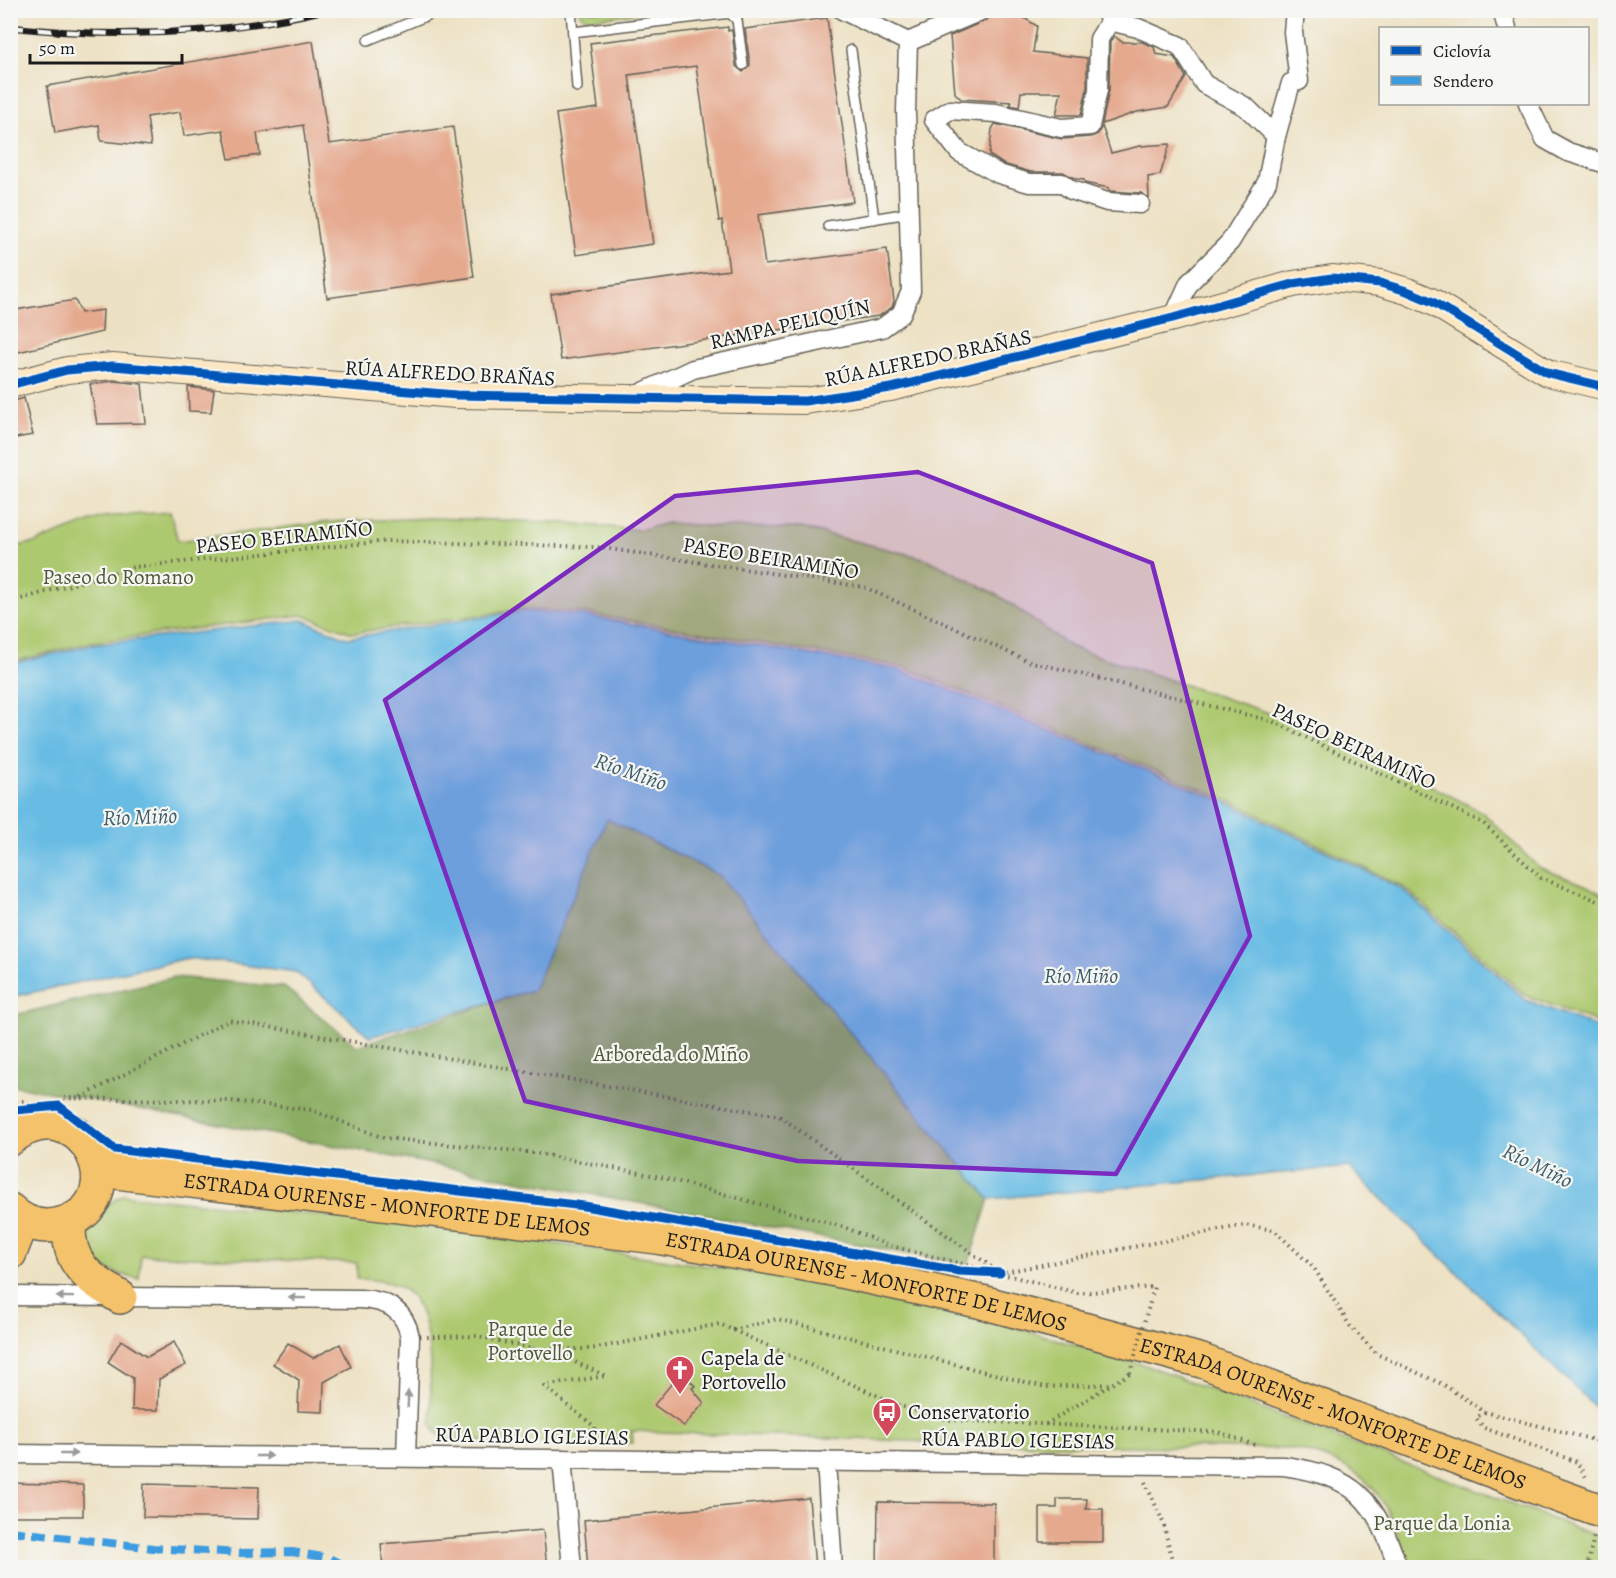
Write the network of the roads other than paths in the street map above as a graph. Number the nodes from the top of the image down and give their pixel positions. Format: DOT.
graph roads {
  1 [pos="440,10"];
  2 [pos="571,10"];
  3 [pos="842,10"];
  4 [pos="983,10"];
  5 [pos="1295,10"];
  6 [pos="1502,10"];
  7 [pos="1107,16"];
  8 [pos="1507,27"];
  9 [pos="573,32"];
  10 [pos="368,40"];
  11 [pos="908,42"];
  12 [pos="850,50"];
  13 [pos="743,65"];
  14 [pos="577,87"];
  15 [pos="1528,105"];
  16 [pos="906,111"];
  17 [pos="934,120"];
  18 [pos="1275,140"];
  19 [pos="1605,164"];
  20 [pos="1140,204"];
  21 [pos="909,213"];
  22 [pos="874,219"];
  23 [pos="828,226"];
  24 [pos="1173,318"];
  25 [pos="10,385"];
  26 [pos="1605,387"];
  27 [pos="631,398"];
  28 [pos="10,1139"];
  29 [pos="99,1170"];
  30 [pos="14,1214"];
  31 [pos="69,1222"];
  32 [pos="10,1253"];
  33 [pos="10,1296"];
  34 [pos="120,1297"];
  35 [pos="10,1454"];
  36 [pos="406,1457"];
  37 [pos="562,1459"];
  38 [pos="826,1461"];
  39 [pos="1605,1513"];
  40 [pos="572,1568"];
  41 [pos="833,1568"];
  42 [pos="1398,1568"];
  1 -- 10 [label="lane"];
  2 -- 9 [label="lane"];
  3 -- 11 [label="street"];
  4 -- 11 [label="street"];
  5 -- 18 [label="street"];
  6 -- 8 [label="street"];
  7 -- 17 [label="street"];
  7 -- 18 [label="street"];
  9 -- 13 [label="lane"];
  9 -- 14 [label="lane"];
  11 -- 16 [label="street, RAMPA PELIQUÍN"];
  12 -- 22 [label="lane"];
  15 -- 19 [label="street"];
  16 -- 17 [label="street"];
  16 -- 21 [label="street, RAMPA PELIQUÍN"];
  17 -- 20 [label="street"];
  18 -- 24 [label="street"];
  21 -- 22 [label="lane"];
  21 -- 27 [label="street, RAMPA PELIQUÍN"];
  22 -- 23 [label="lane"];
  24 -- 26 [label="street, RÚA ALFREDO BRAÑAS"];
  24 -- 27 [label="street, RÚA ALFREDO BRAÑAS"];
  25 -- 27 [label="street, RÚA ALFREDO BRAÑAS"];
  28 -- 29 [label="highway"];
  29 -- 31 [label="highway"];
  29 -- 39 [label="highway, ESTRADA OURENSE - MONFORTE DE LEMOS, bridge"];
  30 -- 31 [label="highway"];
  30 -- 32 [label="highway"];
  31 -- 34 [label="highway"];
  34 -- 33 [label="street, RÚA PABLO IGLESIAS, one-way"];
  36 -- 34 [label="street, RÚA PABLO IGLESIAS, one-way"];
  35 -- 36 [label="street, RÚA PABLO IGLESIAS, one-way"];
  36 -- 37 [label="street, RÚA PABLO IGLESIAS"];
  37 -- 38 [label="street, RÚA PABLO IGLESIAS"];
  37 -- 40 [label="street"];
  38 -- 41 [label="street"];
  38 -- 42 [label="street, RÚA PABLO IGLESIAS"];
}
